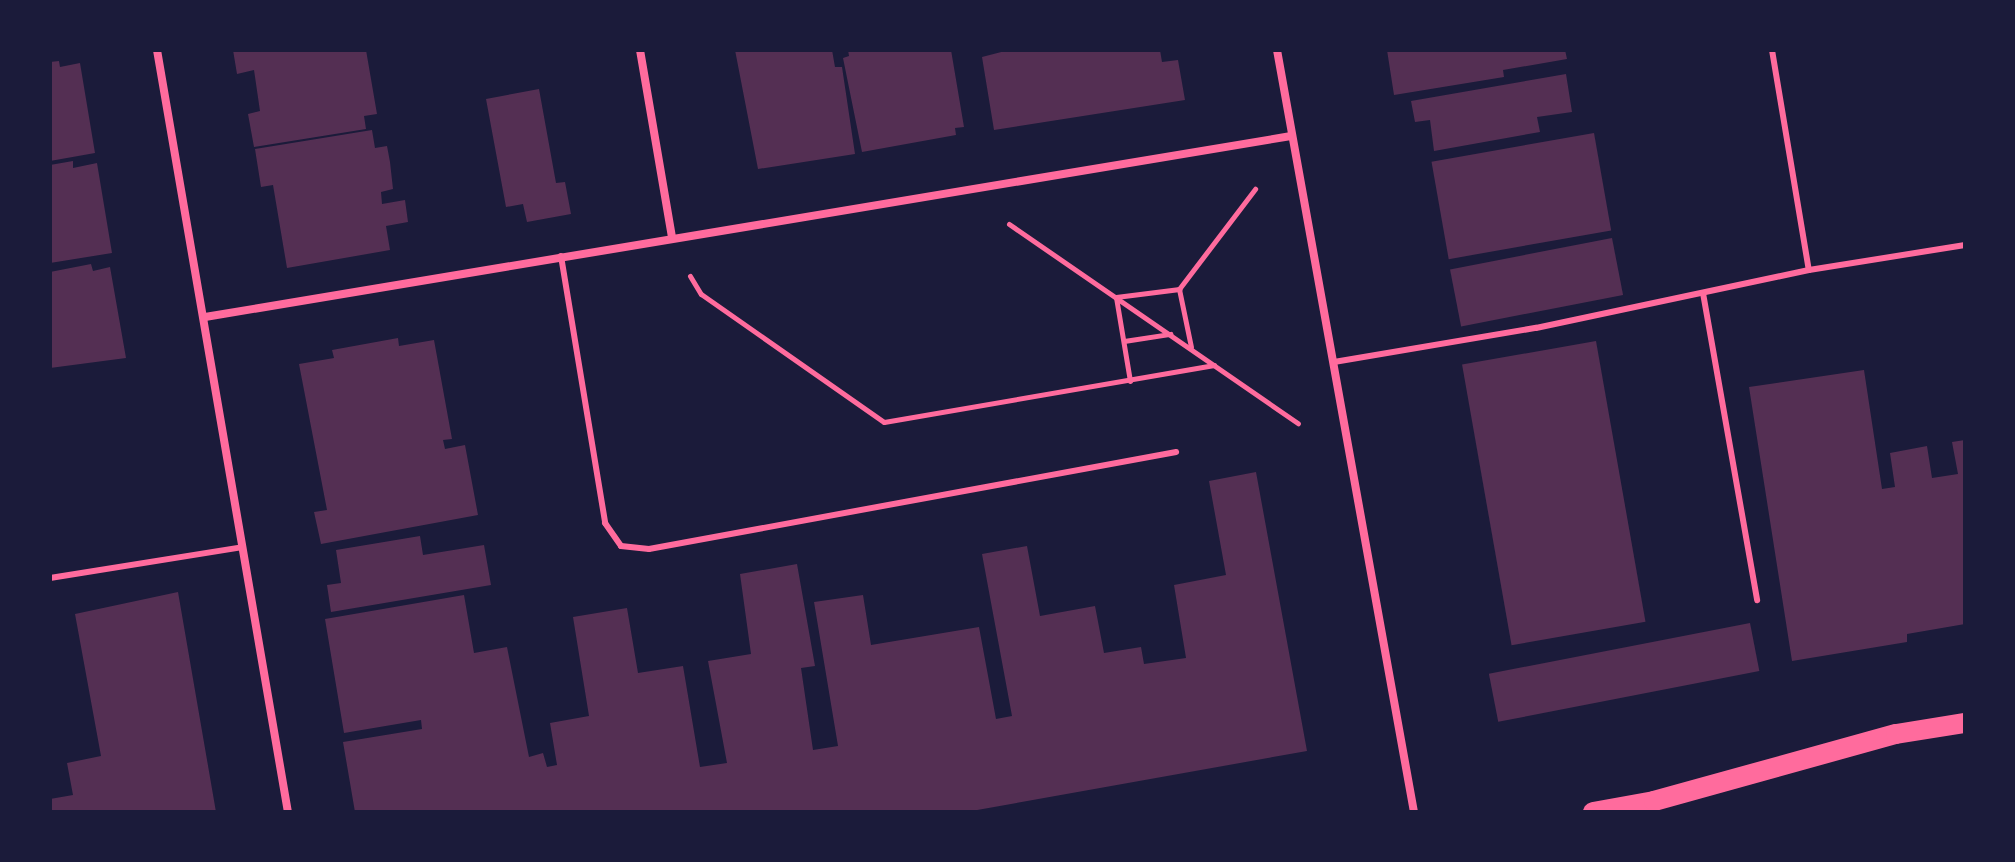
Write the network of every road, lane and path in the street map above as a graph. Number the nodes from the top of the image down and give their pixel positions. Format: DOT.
graph roads {
  1 [pos="157,50"];
  2 [pos="640,50"];
  3 [pos="1277,50"];
  4 [pos="1772,50"];
  5 [pos="1291,136"];
  6 [pos="1255,189"];
  7 [pos="999,217"];
  8 [pos="672,238"];
  9 [pos="1965,245"];
  10 [pos="561,256"];
  11 [pos="685,269"];
  12 [pos="1809,270"];
  13 [pos="1179,289"];
  14 [pos="1703,293"];
  15 [pos="1116,297"];
  16 [pos="205,317"];
  17 [pos="1170,334"];
  18 [pos="1124,341"];
  19 [pos="1191,348"];
  20 [pos="1334,362"];
  21 [pos="1214,365"];
  22 [pos="1130,381"];
  23 [pos="1298,423"];
  24 [pos="1176,452"];
  25 [pos="243,547"];
  26 [pos="50,578"];
  27 [pos="1757,600"];
  28 [pos="1965,723"];
  29 [pos="288,812"];
  30 [pos="1414,812"];
  31 [pos="1593,812"];
  1 -- 16 [label="street"];
  2 -- 8 [label="street"];
  3 -- 5 [label="street"];
  4 -- 12 [label="lane"];
  5 -- 8 [label="street"];
  5 -- 20 [label="street"];
  6 -- 13 [label="path"];
  7 -- 15 [label="path"];
  8 -- 10 [label="street"];
  9 -- 12 [label="lane"];
  10 -- 16 [label="street"];
  10 -- 24 [label="lane"];
  11 -- 22 [label="path"];
  12 -- 14 [label="lane"];
  13 -- 15 [label="path"];
  13 -- 19 [label="path"];
  14 -- 20 [label="lane"];
  14 -- 27 [label="lane"];
  15 -- 17 [label="path"];
  15 -- 18 [label="path"];
  16 -- 25 [label="street"];
  17 -- 18 [label="path"];
  17 -- 19 [label="path"];
  18 -- 22 [label="path"];
  19 -- 21 [label="path"];
  20 -- 30 [label="street"];
  21 -- 22 [label="path"];
  21 -- 23 [label="path"];
  25 -- 26 [label="lane"];
  25 -- 29 [label="street"];
  28 -- 31 [label="main road"];
}
